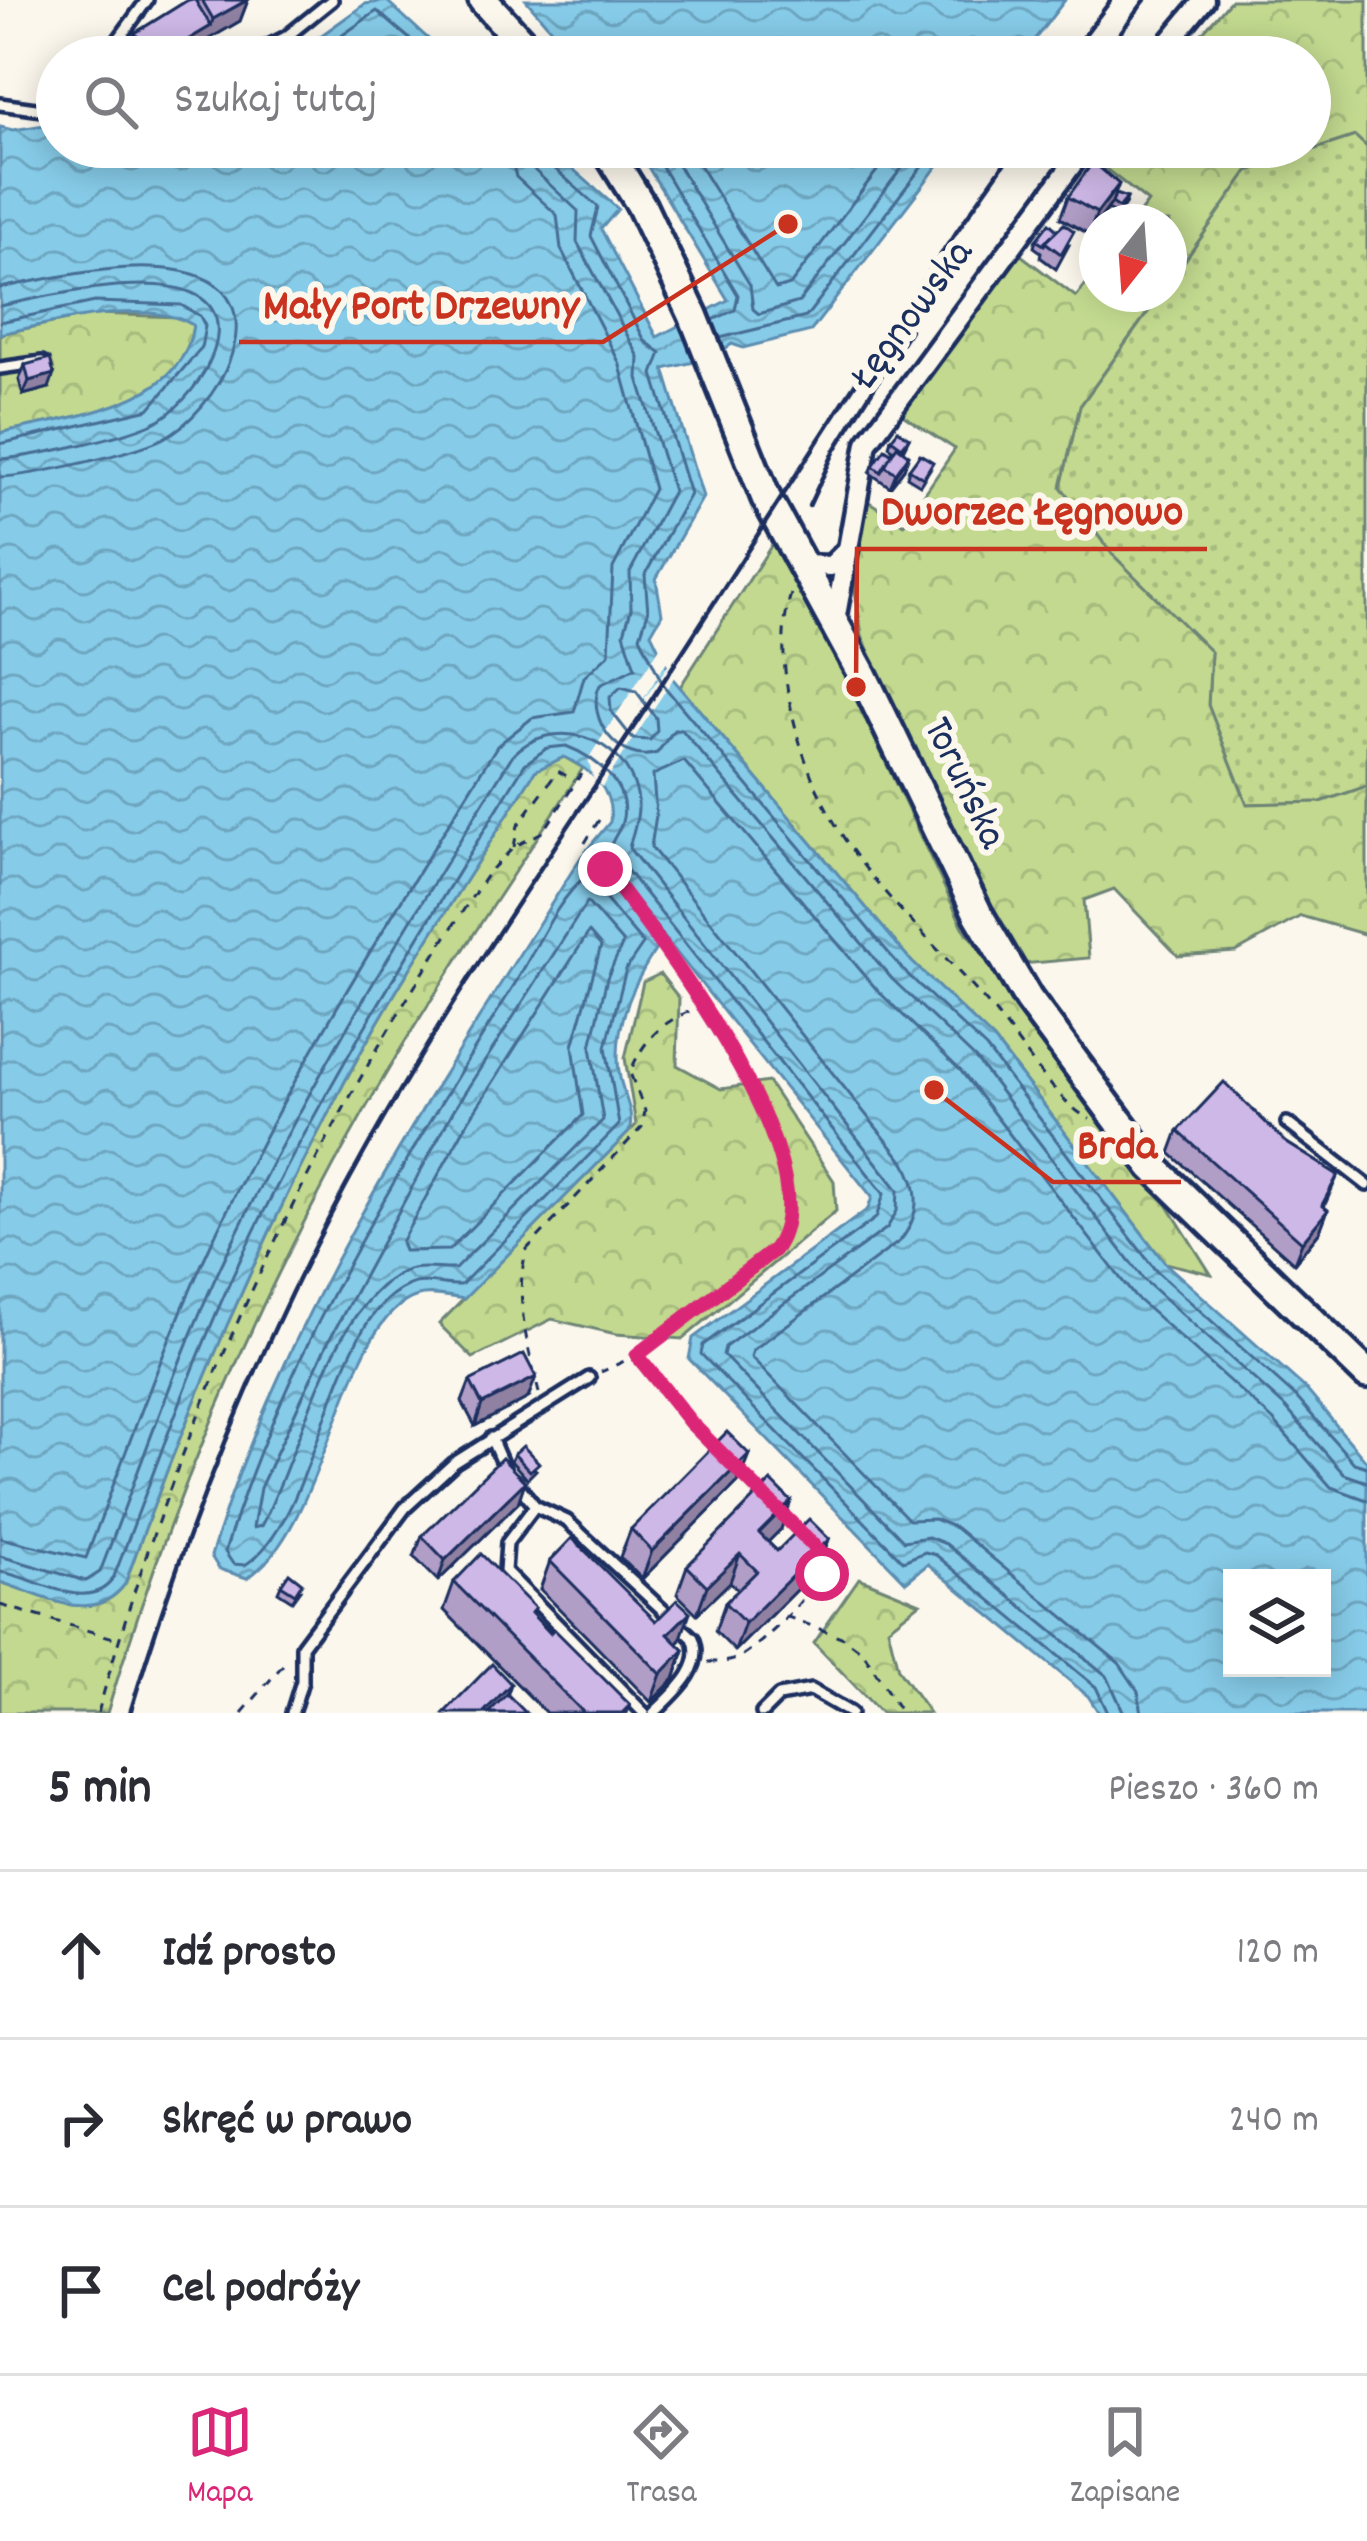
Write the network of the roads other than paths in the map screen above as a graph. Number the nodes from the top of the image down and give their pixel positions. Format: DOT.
graph roads {
  1 [pos="147,0"];
  2 [pos="332,0"];
  3 [pos="482,0"];
  4 [pos="1204,0"];
  5 [pos="120,36"];
  6 [pos="288,36"];
  7 [pos="516,36"];
  8 [pos="1174,36"];
  9 [pos="0,104"];
  10 [pos="36,109"];
  11 [pos="617,168"];
  12 [pos="1069,168"];
  13 [pos="46,361"];
  14 [pos="0,368"];
  15 [pos="848,548"];
  16 [pos="803,565"];
  17 [pos="835,621"];
  18 [pos="1287,1123"];
  19 [pos="1367,1184"];
  20 [pos="1367,1374"];
  21 [pos="589,1378"];
  22 [pos="491,1438"];
  23 [pos="536,1506"];
  24 [pos="292,1713"];
  25 [pos="644,1713"];
  26 [pos="654,1713"];
  27 [pos="762,1713"];
  28 [pos="851,1713"];
  1 -- 5 [label="lane"];
  2 -- 6 [label="lane"];
  3 -- 7 [label="street"];
  4 -- 8 [label="street"];
  9 -- 10 [label="lane"];
  11 -- 16 [label="street, Toruńska"];
  12 -- 15 [label="street, Łęgnowska"];
  13 -- 14 [label="lane"];
  15 -- 16 [label="street"];
  15 -- 17 [label="street, Łęgnowska"];
  16 -- 17 [label="street, Toruńska"];
  17 -- 20 [label="street, Toruńska"];
  18 -- 19 [label="lane"];
  21 -- 22 [label="lane"];
  22 -- 23 [label="lane"];
  22 -- 24 [label="lane"];
  23 -- 25 [label="lane"];
  23 -- 26 [label="lane"];
  27 -- 28 [label="lane"];
}
